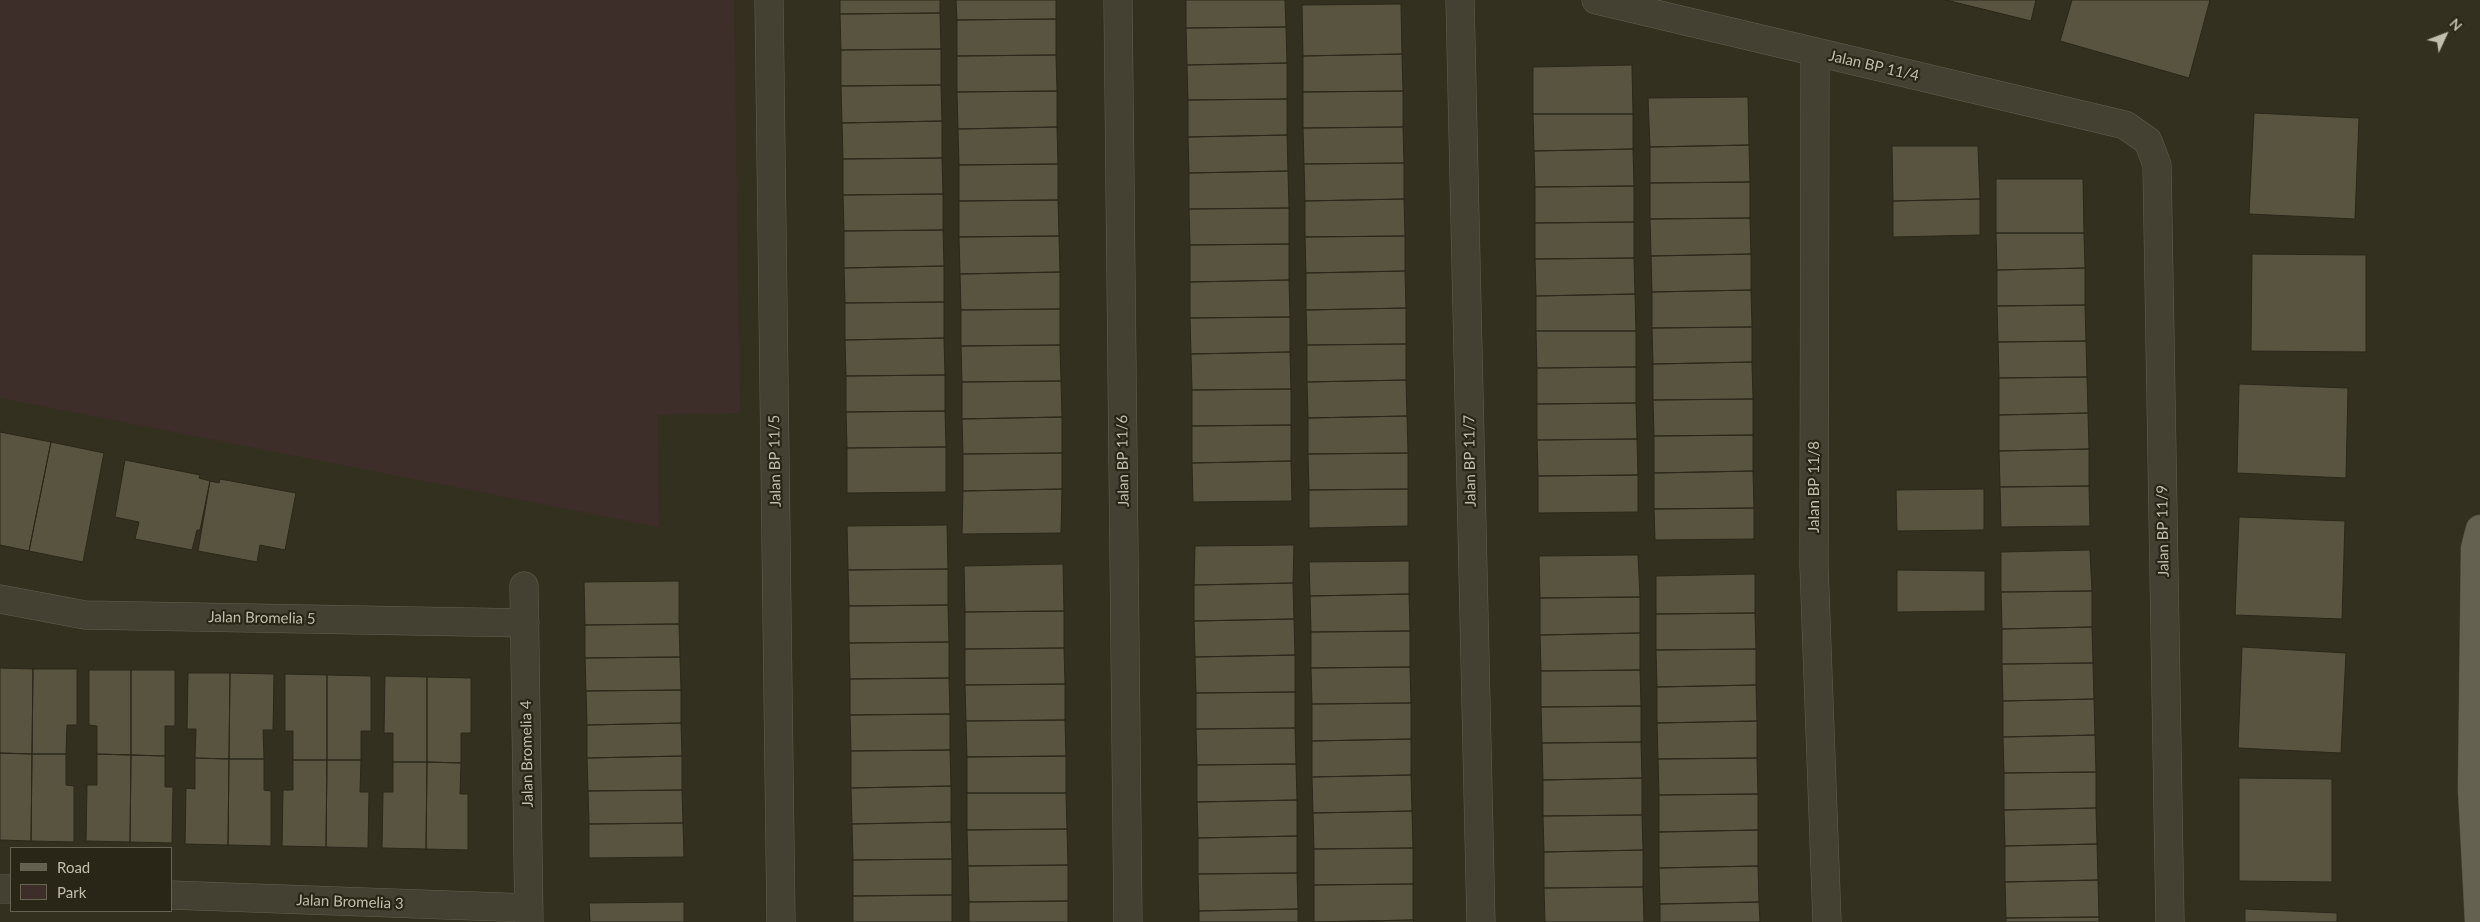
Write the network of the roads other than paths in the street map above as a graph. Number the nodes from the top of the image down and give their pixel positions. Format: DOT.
graph roads {
  1 [pos="769,0"];
  2 [pos="1118,0"];
  3 [pos="1460,0"];
  4 [pos="1596,0"];
  5 [pos="1815,53"];
  6 [pos="2148,141"];
  7 [pos="2480,529"];
  8 [pos="524,586"];
  9 [pos="0,599"];
  10 [pos="525,623"];
  11 [pos="172,895"];
  12 [pos="529,915"];
  13 [pos="781,922"];
  14 [pos="1128,922"];
  15 [pos="1481,922"];
  16 [pos="1827,922"];
  17 [pos="2170,922"];
  18 [pos="2480,922"];
  1 -- 13 [label="street, Jalan BP 11/5"];
  2 -- 14 [label="street, Jalan BP 11/6"];
  3 -- 15 [label="street, Jalan BP 11/7"];
  4 -- 5 [label="street, Jalan BP 11/4"];
  5 -- 6 [label="street, Jalan BP 11/4"];
  5 -- 16 [label="street, Jalan BP 11/8"];
  6 -- 17 [label="street, Jalan BP 11/9"];
  7 -- 18 [label="main road"];
  8 -- 10 [label="street, Jalan Bromelia 4"];
  9 -- 10 [label="street, Jalan Bromelia 5"];
  10 -- 12 [label="street, Jalan Bromelia 4"];
  11 -- 12 [label="street, Jalan Bromelia 3"];
}
